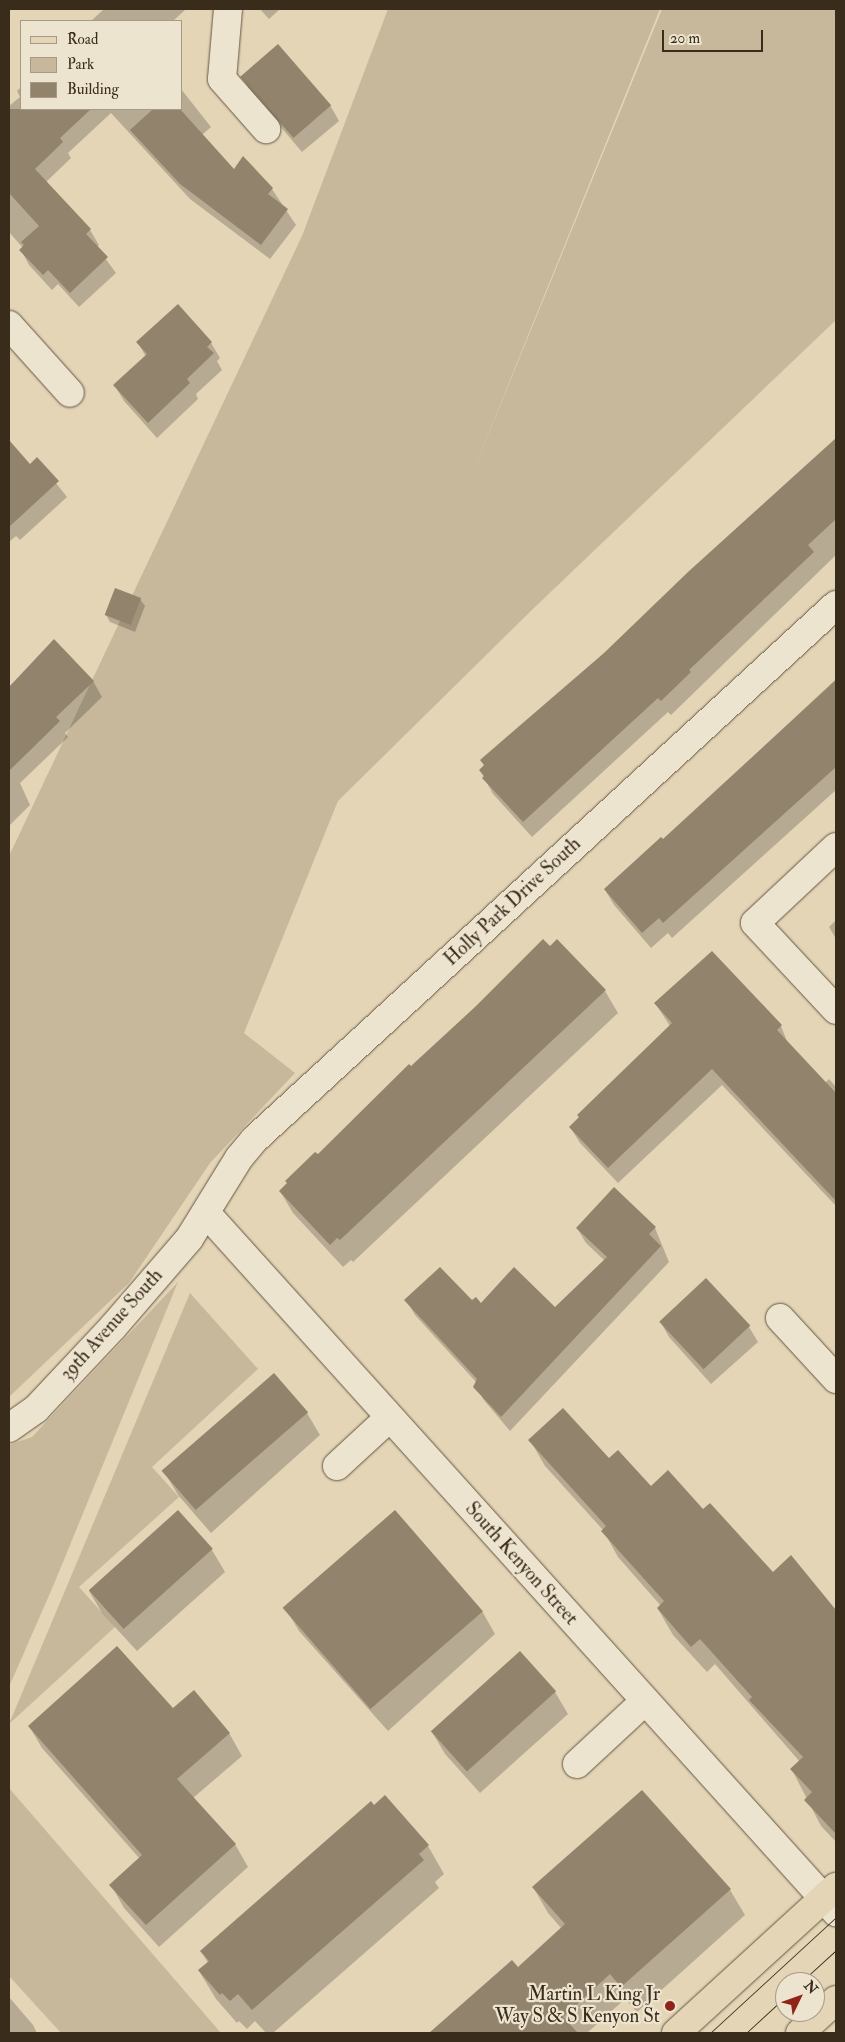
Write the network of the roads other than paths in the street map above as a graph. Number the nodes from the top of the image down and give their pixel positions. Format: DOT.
graph roads {
  1 [pos="228,9"];
  2 [pos="266,128"];
  3 [pos="9,325"];
  4 [pos="70,393"];
  5 [pos="836,605"];
  6 [pos="836,848"];
  7 [pos="836,1010"];
  8 [pos="207,1214"];
  9 [pos="780,1318"];
  10 [pos="836,1379"];
  11 [pos="389,1418"];
  12 [pos="9,1428"];
  13 [pos="336,1466"];
  14 [pos="645,1701"];
  15 [pos="577,1764"];
  16 [pos="832,1899"];
  17 [pos="836,2000"];
  18 [pos="676,2033"];
  19 [pos="800,2033"];
  1 -- 2 [label="street"];
  3 -- 4 [label="street"];
  5 -- 8 [label="street, Holly Park Drive South"];
  6 -- 7 [label="street"];
  8 -- 11 [label="street, South Kenyon Street"];
  8 -- 12 [label="street, 39th Avenue South"];
  9 -- 10 [label="street"];
  11 -- 13 [label="street"];
  11 -- 14 [label="street, South Kenyon Street"];
  14 -- 15 [label="street"];
  14 -- 16 [label="street, South Kenyon Street"];
  16 -- 18 [label="main road"];
  17 -- 19 [label="main road"];
}
